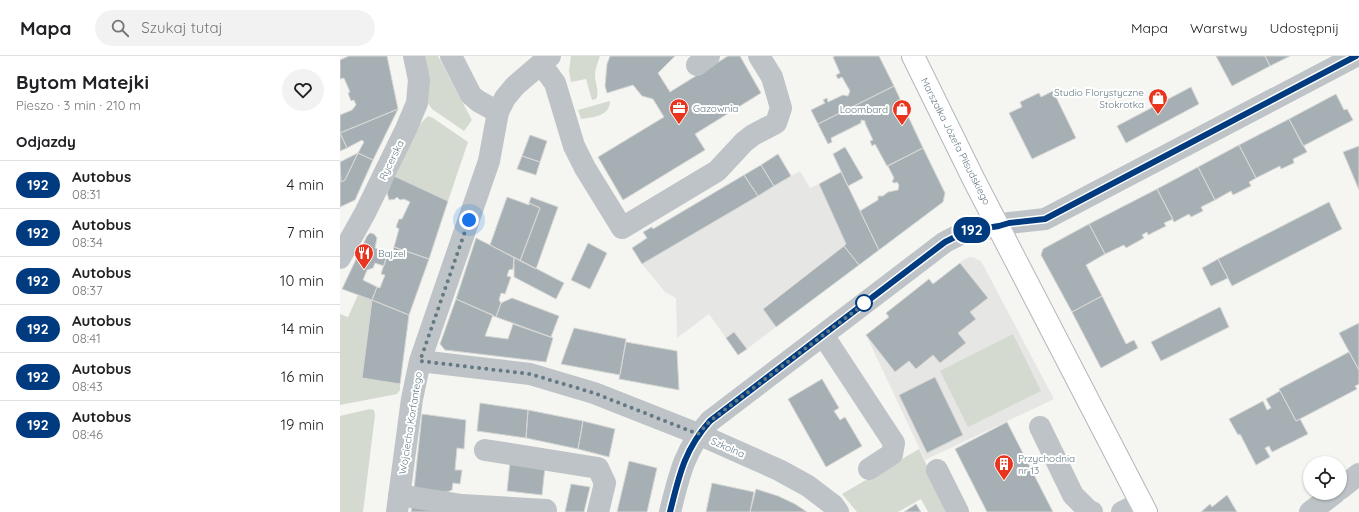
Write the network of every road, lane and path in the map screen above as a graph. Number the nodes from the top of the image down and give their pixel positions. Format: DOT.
graph roads {
  1 [pos="414,56"];
  2 [pos="451,56"];
  3 [pos="759,56"];
  4 [pos="913,56"];
  5 [pos="1356,56"];
  6 [pos="546,60"];
  7 [pos="498,112"];
  8 [pos="999,226"];
  9 [pos="340,258"];
  10 [pos="823,334"];
  11 [pos="420,361"];
  12 [pos="1040,427"];
  13 [pos="698,434"];
  14 [pos="485,450"];
  15 [pos="869,469"];
  16 [pos="937,470"];
  17 [pos="1359,474"];
  18 [pos="1347,483"];
  19 [pos="1326,500"];
  20 [pos="398,503"];
  21 [pos="1144,507"];
  22 [pos="546,510"];
  23 [pos="598,512"];
  24 [pos="670,512"];
  25 [pos="838,512"];
  26 [pos="958,512"];
  27 [pos="1092,512"];
  28 [pos="1122,512"];
  29 [pos="1310,512"];
  1 -- 9 [label="street, Rycerska"];
  2 -- 7 [label="street"];
  3 -- 6 [label="street"];
  4 -- 8 [label="main road, Marszałka Józefa Piłsudskiego"];
  5 -- 8 [label="street"];
  6 -- 7 [label="street, Wojciecha Korfantego"];
  7 -- 11 [label="street, Wojciecha Korfantego"];
  8 -- 10 [label="street"];
  8 -- 21 [label="main road, Marszałka Józefa Piłsudskiego"];
  10 -- 13 [label="street"];
  10 -- 15 [label="street"];
  11 -- 13 [label="street, Szkolna"];
  11 -- 20 [label="street, Wojciecha Korfantego"];
  12 -- 27 [label="street"];
  13 -- 24 [label="street"];
  13 -- 25 [label="street, Szkolna"];
  14 -- 23 [label="street"];
  16 -- 26 [label="street"];
  17 -- 18 [label="street"];
  19 -- 29 [label="street"];
  20 -- 22 [label="street"];
  21 -- 28 [label="street"];
}
